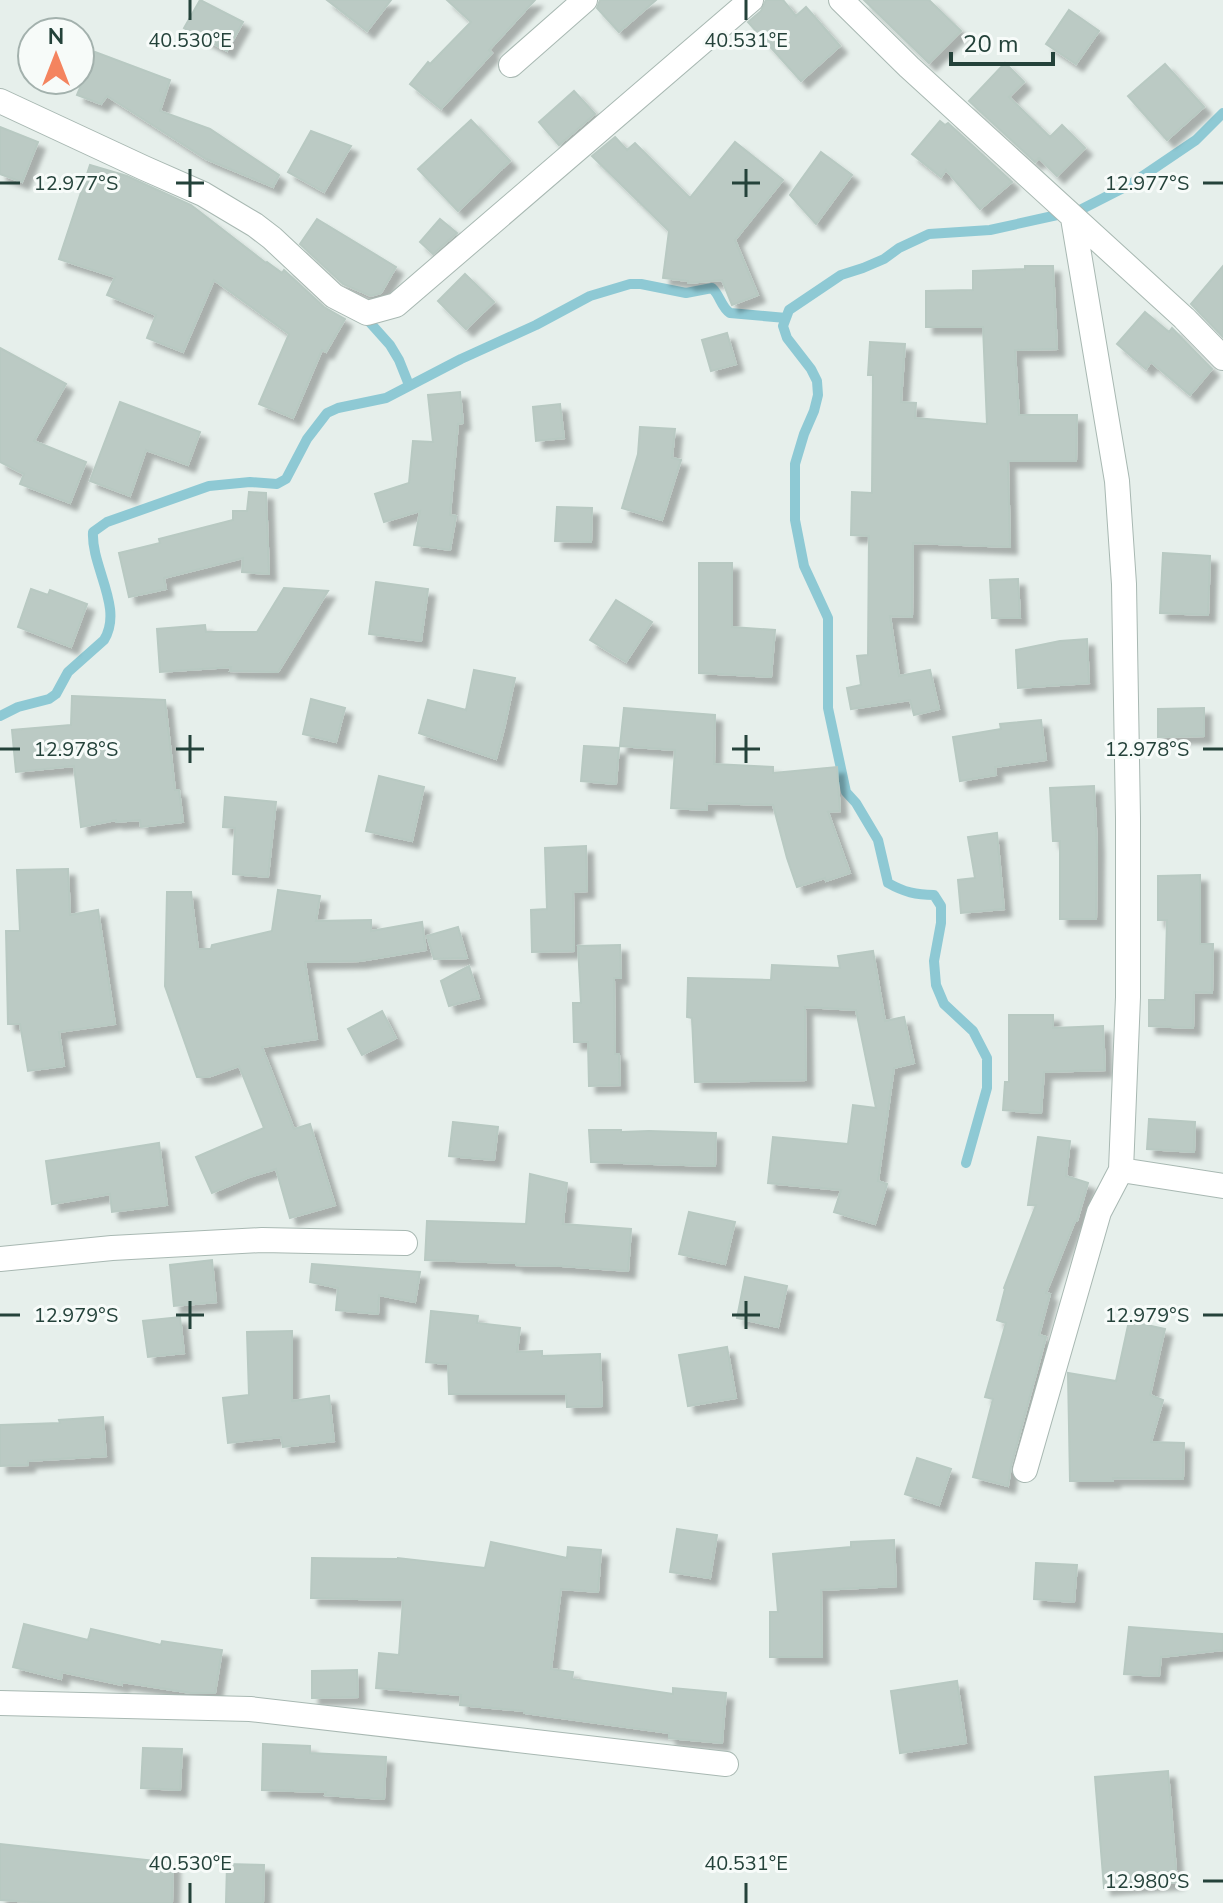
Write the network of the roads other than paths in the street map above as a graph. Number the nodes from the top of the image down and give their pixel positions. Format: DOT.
graph roads {
  1 [pos="585,0"];
  2 [pos="751,0"];
  3 [pos="841,0"];
  4 [pos="511,65"];
  5 [pos="0,101"];
  6 [pos="1073,218"];
  7 [pos="1223,358"];
  8 [pos="1121,1170"];
  9 [pos="1223,1186"];
  10 [pos="405,1243"];
  11 [pos="0,1259"];
  12 [pos="1025,1470"];
  13 [pos="0,1703"];
  14 [pos="726,1764"];
  1 -- 4 [label="street"];
  2 -- 5 [label="street"];
  3 -- 6 [label="street"];
  6 -- 7 [label="street"];
  6 -- 8 [label="street"];
  8 -- 9 [label="street"];
  8 -- 12 [label="street"];
  10 -- 11 [label="street"];
  13 -- 14 [label="street"];
}
